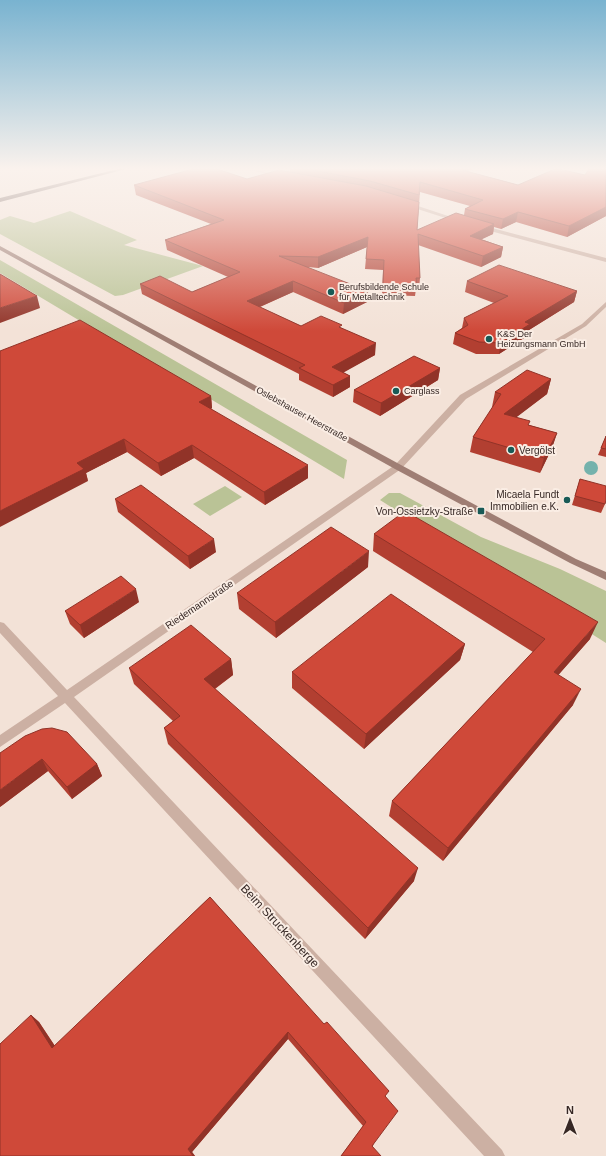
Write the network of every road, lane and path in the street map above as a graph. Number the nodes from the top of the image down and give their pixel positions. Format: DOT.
graph roads {
  1 [pos="472,224"];
  2 [pos="0,248"];
  3 [pos="606,260"];
  4 [pos="606,304"];
  5 [pos="398,467"];
  6 [pos="606,576"];
  7 [pos="0,626"];
  8 [pos="65,697"];
  9 [pos="0,742"];
  10 [pos="496,1156"];
  1 -- 3 [label="street"];
  2 -- 5 [label="main road, Oslebshauser Heerstraße"];
  4 -- 5 [label="street"];
  5 -- 6 [label="main road, Oslebshauser Heerstraße"];
  5 -- 8 [label="street, Riedemannstraße"];
  7 -- 8 [label="street, Beim Struckenberge"];
  8 -- 9 [label="street, Riedemannstraße"];
  8 -- 10 [label="street, Beim Struckenberge"];
}
